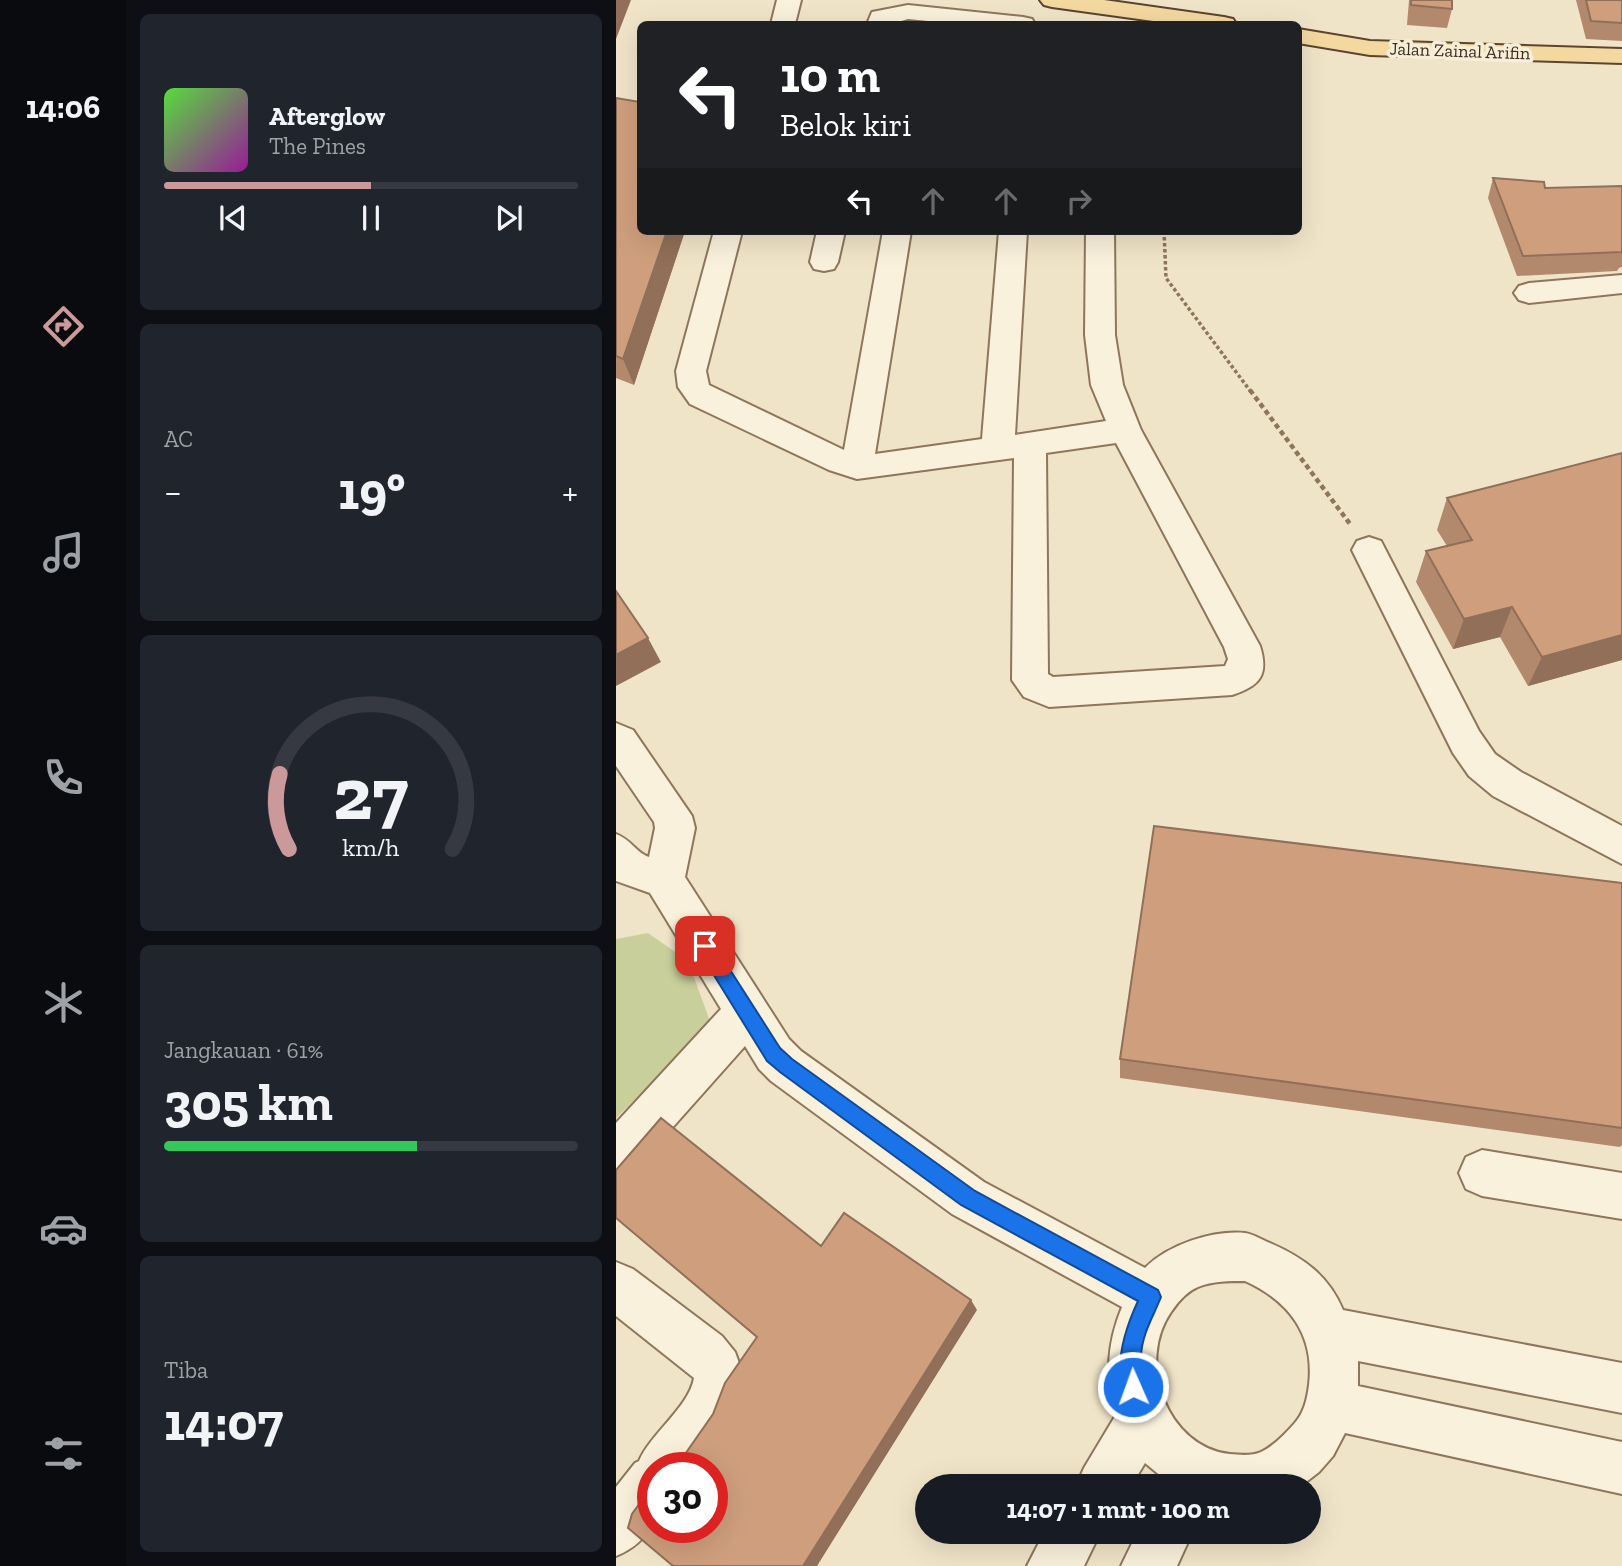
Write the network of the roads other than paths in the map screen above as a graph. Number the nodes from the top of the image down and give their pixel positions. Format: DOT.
graph roads {
  1 [pos="789,0"];
  2 [pos="1052,0"];
  3 [pos="933,20"];
  4 [pos="784,21"];
  5 [pos="880,21"];
  6 [pos="956,21"];
  7 [pos="1202,21"];
  8 [pos="1302,37"];
  9 [pos="1622,56"];
  10 [pos="728,235"];
  11 [pos="830,235"];
  12 [pos="896,235"];
  13 [pos="1013,235"];
  14 [pos="1100,235"];
  15 [pos="824,262"];
  16 [pos="1622,284"];
  17 [pos="1530,293"];
  18 [pos="1125,430"];
  19 [pos="1014,444"];
  20 [pos="857,467"];
  21 [pos="1369,550"];
  22 [pos="616,739"];
  23 [pos="1622,846"];
  24 [pos="616,852"];
  25 [pos="664,880"];
  26 [pos="747,1012"];
  27 [pos="616,1157"];
  28 [pos="1482,1173"];
  29 [pos="1622,1196"];
  30 [pos="616,1286"];
  31 [pos="1151,1297"];
  32 [pos="1328,1331"];
  33 [pos="1622,1388"];
  34 [pos="1332,1405"];
  35 [pos="1143,1418"];
  36 [pos="674,1452"];
  37 [pos="1622,1468"];
  38 [pos="1109,1474"];
  39 [pos="1191,1474"];
  40 [pos="1271,1474"];
  41 [pos="637,1502"];
  42 [pos="616,1530"];
  43 [pos="1067,1544"];
  44 [pos="1160,1544"];
  45 [pos="1054,1566"];
  46 [pos="1148,1566"];
  1 -- 4 [label="street"];
  2 -- 7 [label="main road"];
  3 -- 5 [label="street"];
  3 -- 6 [label="street"];
  8 -- 9 [label="main road, Jalan Zainal Arifin"];
  10 -- 20 [label="street"];
  11 -- 15 [label="street"];
  12 -- 20 [label="street"];
  13 -- 19 [label="street"];
  14 -- 18 [label="street"];
  16 -- 17 [label="street"];
  18 -- 19 [label="street"];
  18 -- 19 [label="street"];
  19 -- 20 [label="street"];
  21 -- 23 [label="street"];
  22 -- 25 [label="street"];
  24 -- 25 [label="street"];
  25 -- 26 [label="street"];
  26 -- 27 [label="street"];
  26 -- 31 [label="street"];
  28 -- 29 [label="street"];
  30 -- 36 [label="street"];
  31 -- 32 [label="street"];
  31 -- 35 [label="street"];
  32 -- 33 [label="street"];
  32 -- 34 [label="street"];
  34 -- 37 [label="street"];
  34 -- 40 [label="street"];
  35 -- 38 [label="street"];
  35 -- 39 [label="street"];
  41 -- 42 [label="street"];
  43 -- 45 [label="street"];
  44 -- 46 [label="street"];
}
